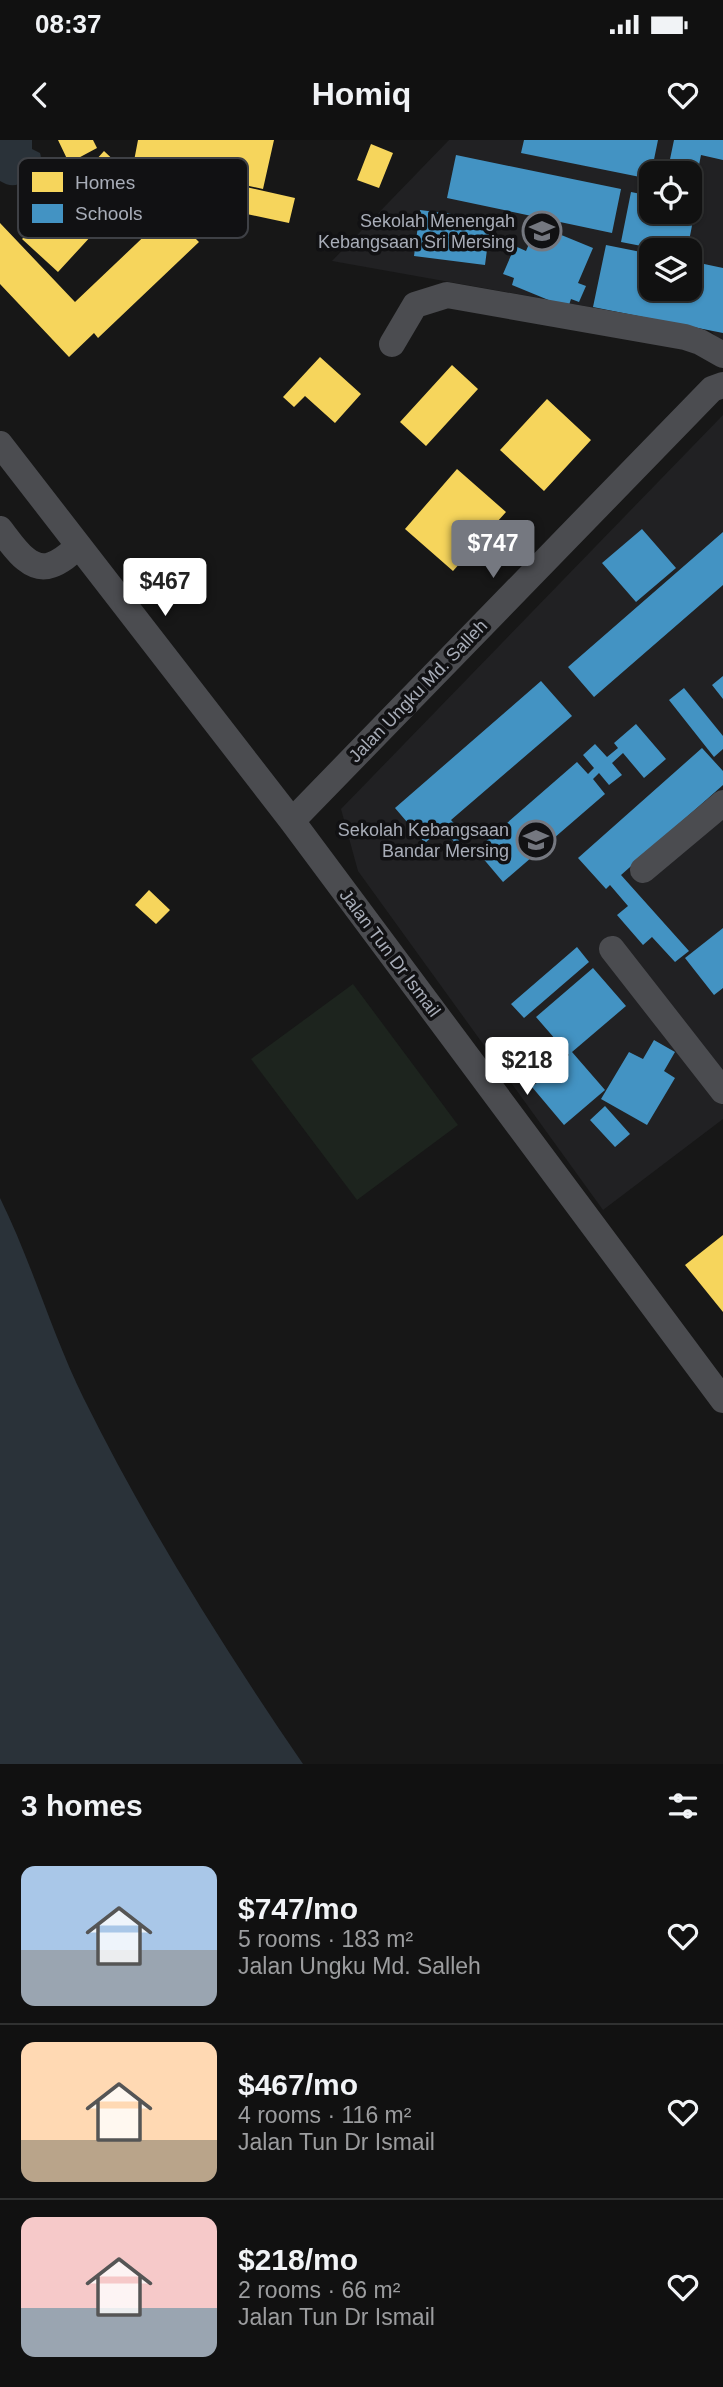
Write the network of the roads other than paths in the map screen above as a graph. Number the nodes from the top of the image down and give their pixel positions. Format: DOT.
graph roads {
  1 [pos="392,344"];
  2 [pos="723,355"];
  3 [pos="723,385"];
  4 [pos="0,444"];
  5 [pos="0,529"];
  6 [pos="79,547"];
  7 [pos="723,803"];
  8 [pos="292,821"];
  9 [pos="643,870"];
  10 [pos="612,948"];
  11 [pos="723,1091"];
  12 [pos="723,1400"];
  1 -- 2 [label="street"];
  3 -- 8 [label="street, Jalan Ungku Md. Salleh"];
  4 -- 6 [label="street, Jalan Tun Dr Ismail"];
  5 -- 6 [label="street"];
  6 -- 8 [label="street, Jalan Tun Dr Ismail"];
  7 -- 9 [label="street"];
  8 -- 12 [label="street, Jalan Tun Dr Ismail"];
  10 -- 11 [label="street"];
}
